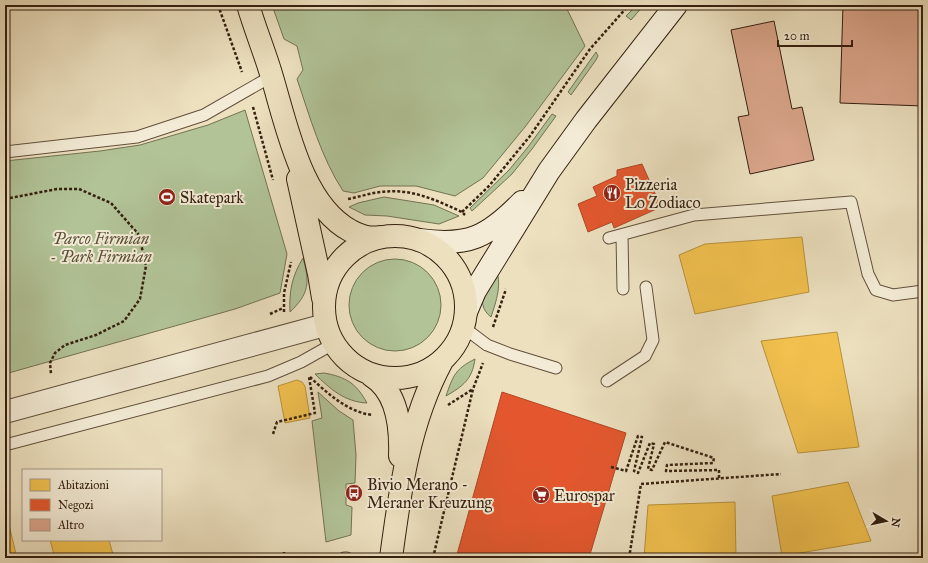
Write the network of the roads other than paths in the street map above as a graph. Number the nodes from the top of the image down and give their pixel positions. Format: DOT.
graph roads {
  1 [pos="248,5"];
  2 [pos="676,5"];
  3 [pos="272,76"];
  4 [pos="289,135"];
  5 [pos="5,152"];
  6 [pos="549,171"];
  7 [pos="622,235"];
  8 [pos="381,236"];
  9 [pos="609,238"];
  10 [pos="420,240"];
  11 [pos="646,287"];
  12 [pos="623,289"];
  13 [pos="923,291"];
  14 [pos="465,319"];
  15 [pos="329,335"];
  16 [pos="443,360"];
  17 [pos="556,368"];
  18 [pos="372,376"];
  19 [pos="607,381"];
  20 [pos="5,412"];
  21 [pos="5,445"];
  22 [pos="397,506"];
  23 [pos="344,558"];
  24 [pos="347,558"];
  25 [pos="390,558"];
  1 -- 3 [label="main road"];
  2 -- 6 [label="main road"];
  3 -- 4 [label="main road"];
  3 -- 5 [label="lane"];
  4 -- 8 [label="main road"];
  4 -- 15 [label="main road"];
  6 -- 10 [label="main road"];
  6 -- 14 [label="main road"];
  7 -- 9 [label="lane"];
  7 -- 12 [label="lane"];
  7 -- 13 [label="lane"];
  8 -- 10 [label="main road"];
  8 -- 15 [label="main road"];
  10 -- 14 [label="main road"];
  11 -- 19 [label="lane"];
  14 -- 16 [label="main road"];
  14 -- 17 [label="lane"];
  15 -- 18 [label="main road"];
  15 -- 20 [label="main road"];
  15 -- 21 [label="lane"];
  16 -- 18 [label="main road"];
  16 -- 22 [label="main road"];
  18 -- 22 [label="main road"];
  22 -- 25 [label="main road"];
  23 -- 24 [label="lane"];
}
